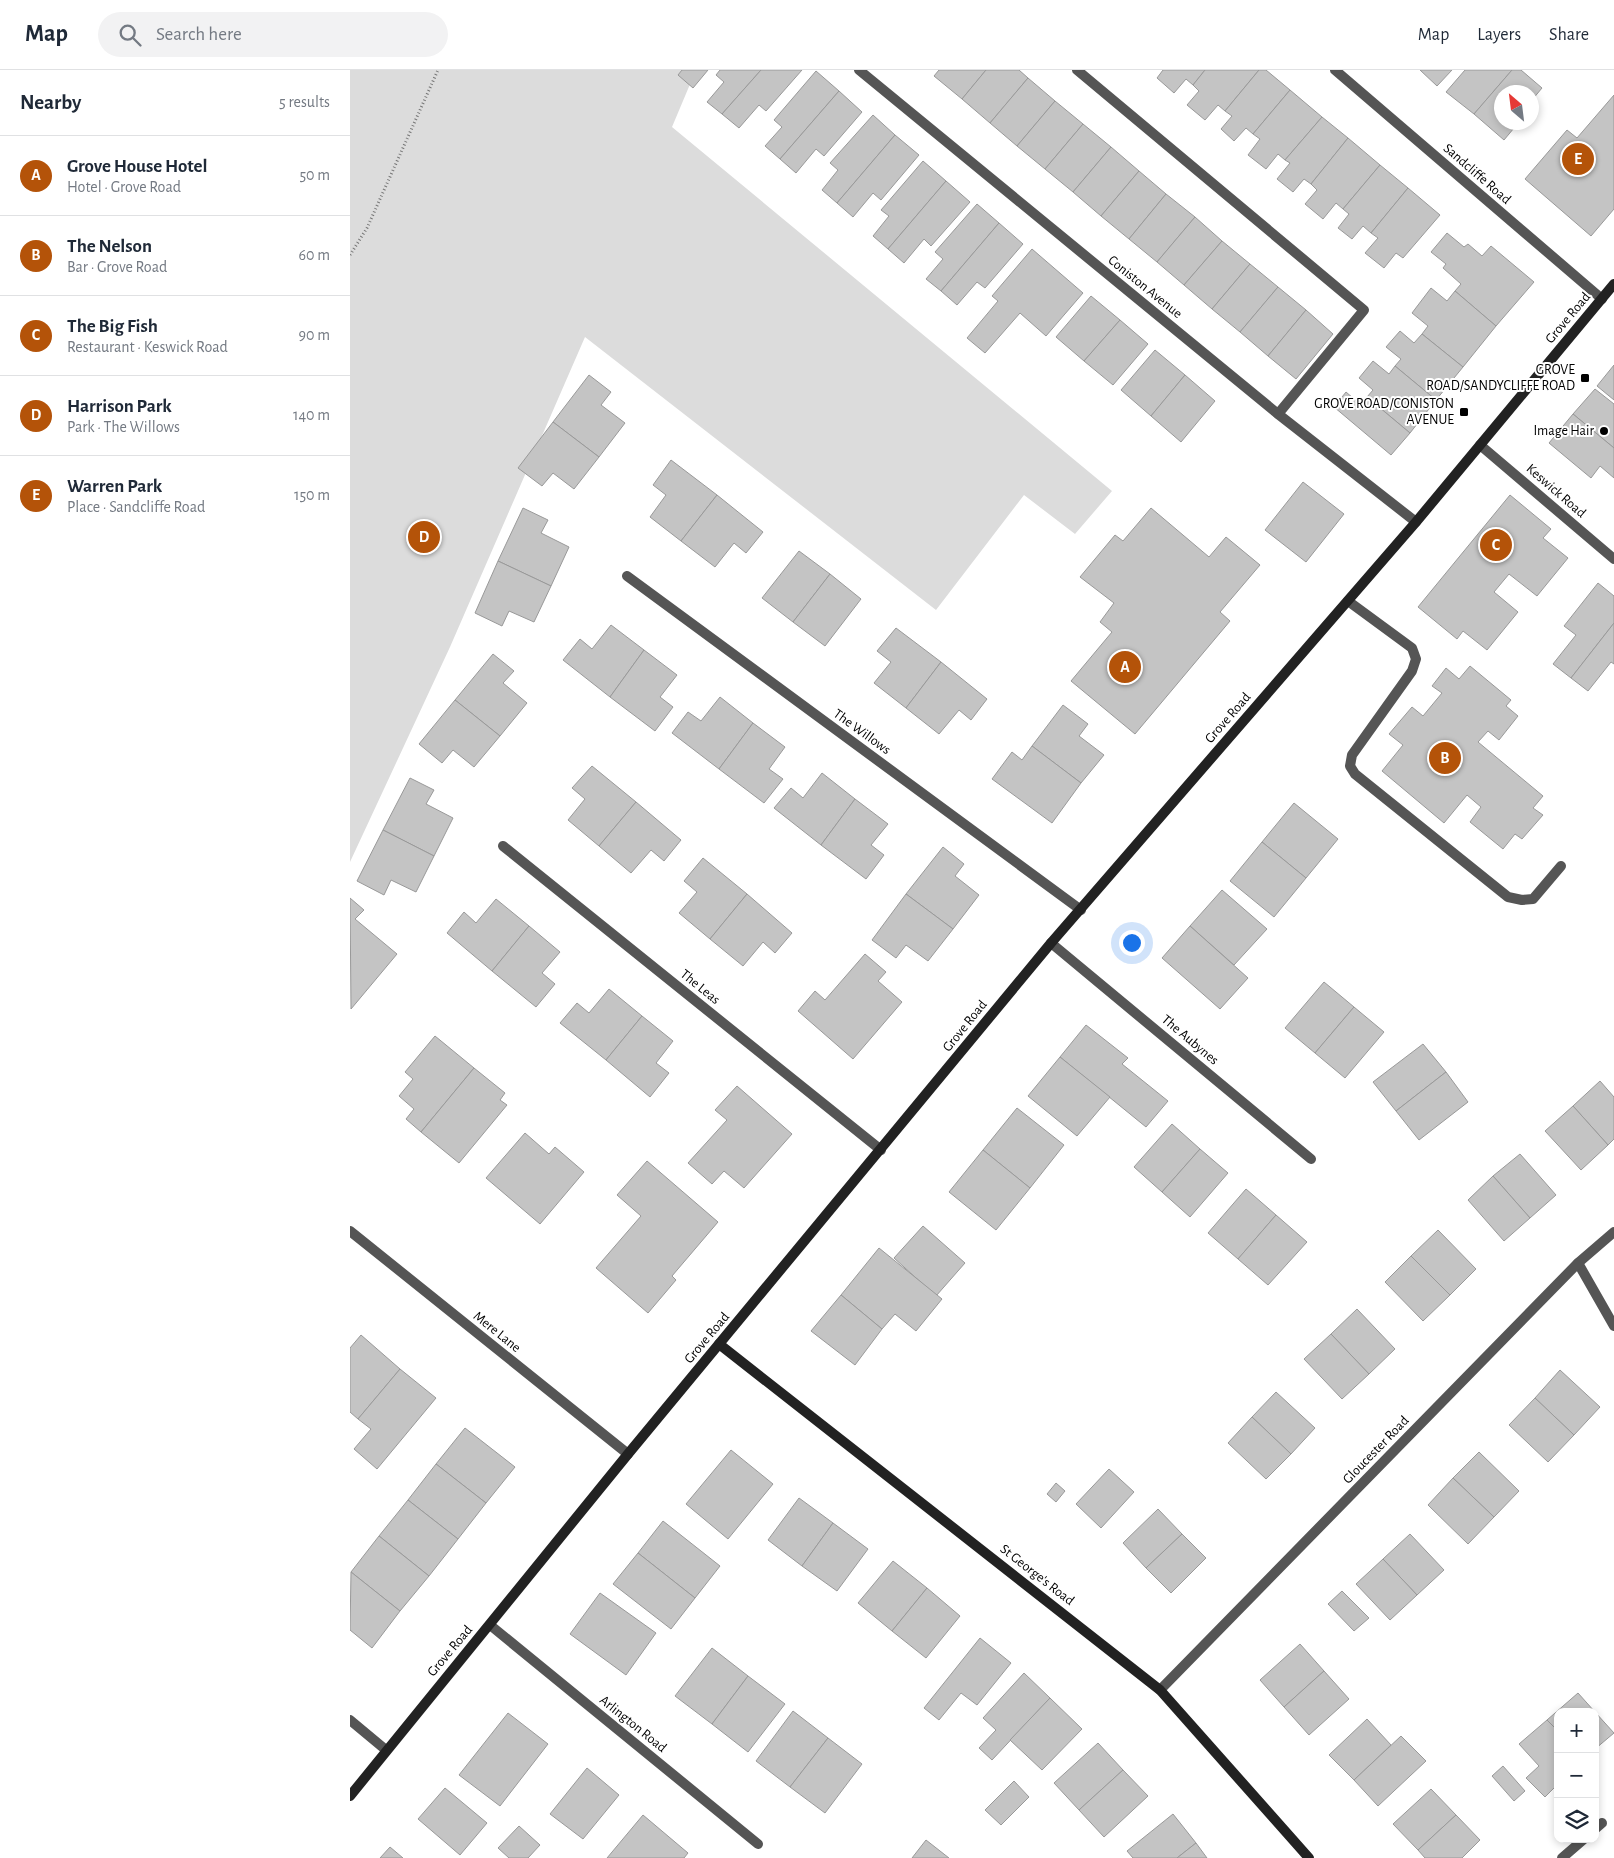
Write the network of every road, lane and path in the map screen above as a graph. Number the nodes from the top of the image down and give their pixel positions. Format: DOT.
graph roads {
  1 [pos="438,70"];
  2 [pos="859,70"];
  3 [pos="1076,70"];
  4 [pos="1335,70"];
  5 [pos="350,255"];
  6 [pos="1614,284"];
  7 [pos="1602,299"];
  8 [pos="1278,414"];
  9 [pos="1480,445"];
  10 [pos="1416,522"];
  11 [pos="1614,559"];
  12 [pos="627,576"];
  13 [pos="1348,601"];
  14 [pos="503,846"];
  15 [pos="1561,866"];
  16 [pos="1081,910"];
  17 [pos="1051,943"];
  18 [pos="881,1150"];
  19 [pos="1311,1159"];
  20 [pos="350,1231"];
  21 [pos="1614,1232"];
  22 [pos="1578,1263"];
  23 [pos="1614,1326"];
  24 [pos="719,1344"];
  25 [pos="628,1454"];
  26 [pos="490,1625"];
  27 [pos="1160,1690"];
  28 [pos="350,1720"];
  29 [pos="386,1750"];
  30 [pos="350,1796"];
  31 [pos="1579,1843"];
  32 [pos="758,1844"];
  33 [pos="1309,1858"];
  34 [pos="1562,1858"];
  1 -- 5 [label="path"];
  2 -- 8 [label="street, Coniston Avenue"];
  3 -- 8 [label="street"];
  4 -- 7 [label="street, Sandcliffe Road"];
  6 -- 7 [label="street, Grove Road"];
  7 -- 9 [label="street, Grove Road"];
  8 -- 10 [label="street, Coniston Avenue"];
  9 -- 10 [label="street, Grove Road"];
  9 -- 11 [label="street, Keswick Road"];
  10 -- 13 [label="street, Grove Road"];
  12 -- 16 [label="street, The Willows"];
  13 -- 15 [label="street"];
  13 -- 16 [label="street, Grove Road"];
  14 -- 18 [label="street, The Leas"];
  16 -- 17 [label="street, Grove Road"];
  17 -- 18 [label="street, Grove Road"];
  17 -- 19 [label="street, The Aubynes"];
  18 -- 24 [label="street, Grove Road"];
  20 -- 25 [label="street, Mere Lane"];
  21 -- 22 [label="street, Gloucester Road"];
  22 -- 23 [label="street"];
  22 -- 27 [label="street, Gloucester Road"];
  24 -- 25 [label="street, Grove Road"];
  24 -- 27 [label="street, St George's Road"];
  25 -- 26 [label="street, Grove Road"];
  26 -- 29 [label="street, Grove Road"];
  26 -- 32 [label="street, Arlington Road"];
  27 -- 33 [label="street, St George's Road"];
  28 -- 29 [label="street"];
  29 -- 30 [label="street, Grove Road"];
  31 -- 34 [label="street"];
}
